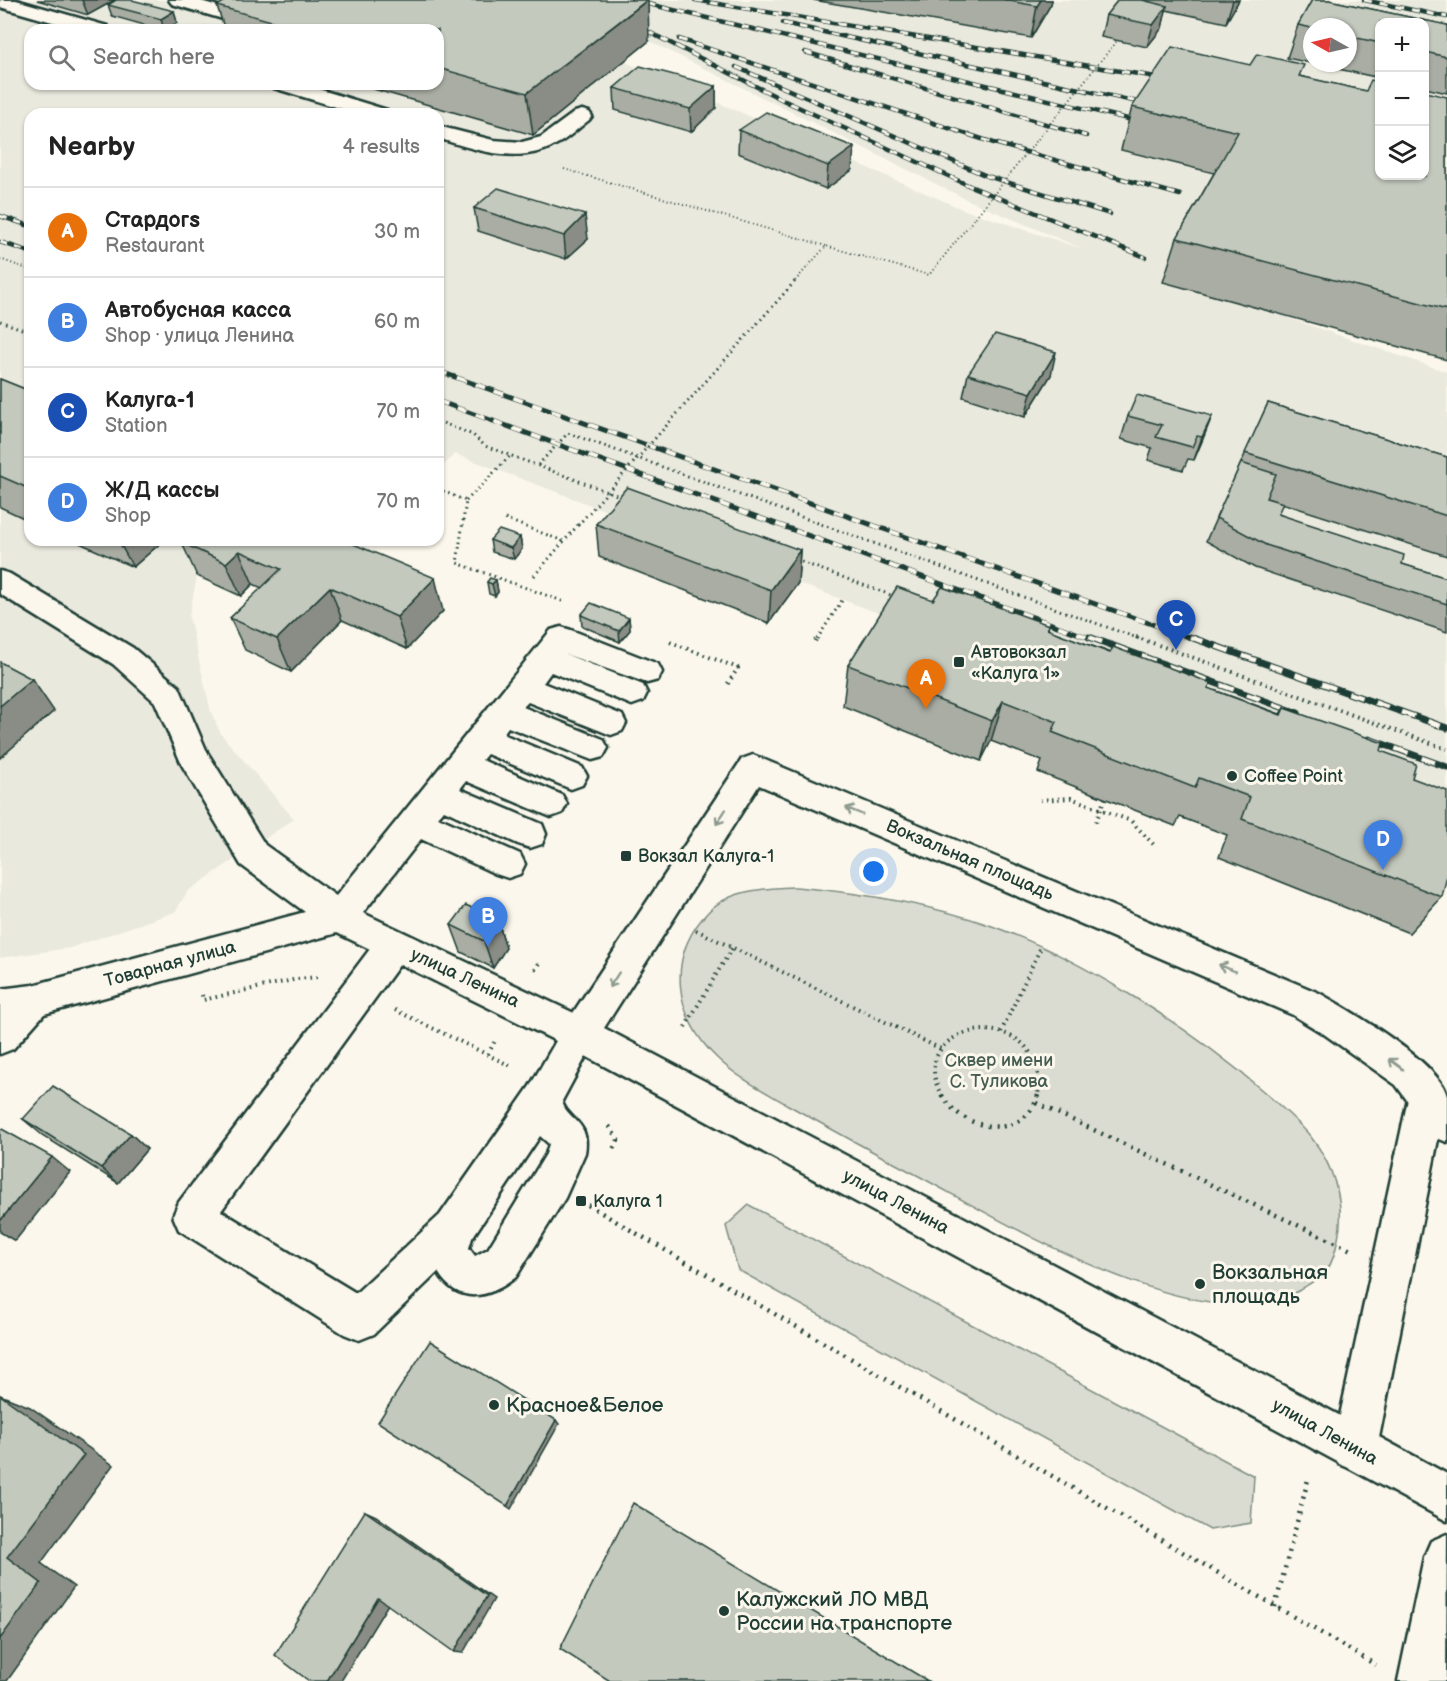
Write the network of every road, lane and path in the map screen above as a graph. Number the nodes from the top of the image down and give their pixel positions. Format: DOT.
graph roads {
  1 [pos="178,0"];
  2 [pos="0,1"];
  3 [pos="266,10"];
  4 [pos="79,24"];
  5 [pos="239,24"];
  6 [pos="244,24"];
  7 [pos="1125,33"];
  8 [pos="301,90"];
  9 [pos="360,108"];
  10 [pos="582,116"];
  11 [pos="444,134"];
  12 [pos="559,167"];
  13 [pos="826,246"];
  14 [pos="0,259"];
  15 [pos="24,268"];
  16 [pos="0,321"];
  17 [pos="24,330"];
  18 [pos="444,423"];
  19 [pos="511,455"];
  20 [pos="538,465"];
  21 [pos="444,492"];
  22 [pos="627,498"];
  23 [pos="466,501"];
  24 [pos="505,519"];
  25 [pos="563,541"];
  26 [pos="785,556"];
  27 [pos="534,576"];
  28 [pos="0,581"];
  29 [pos="536,591"];
  30 [pos="897,597"];
  31 [pos="843,599"];
  32 [pos="815,641"];
  33 [pos="640,683"];
  34 [pos="523,687"];
  35 [pos="503,711"];
  36 [pos="610,723"];
  37 [pos="482,738"];
  38 [pos="592,748"];
  39 [pos="1447,749"];
  40 [pos="461,765"];
  41 [pos="572,776"];
  42 [pos="438,793"];
  43 [pos="1105,798"];
  44 [pos="1040,800"];
  45 [pos="551,804"];
  46 [pos="1101,810"];
  47 [pos="416,822"];
  48 [pos="1096,822"];
  49 [pos="530,834"];
  50 [pos="1155,846"];
  51 [pos="508,864"];
  52 [pos="339,918"];
  53 [pos="696,930"];
  54 [pos="394,944"];
  55 [pos="1041,947"];
  56 [pos="732,948"];
  57 [pos="17,1003"];
  58 [pos="685,1027"];
  59 [pos="1002,1032"];
  60 [pos="580,1034"];
  61 [pos="0,1036"];
  62 [pos="940,1049"];
  63 [pos="543,1099"];
  64 [pos="1036,1103"];
  65 [pos="1437,1112"];
  66 [pos="581,1201"];
  67 [pos="454,1229"];
  68 [pos="1353,1251"];
  69 [pos="1355,1448"];
  70 [pos="1309,1476"];
  71 [pos="1447,1499"];
  72 [pos="1447,1557"];
  73 [pos="1275,1606"];
  74 [pos="1403,1675"];
  1 -- 5 [label="main road"];
  2 -- 4 [label="main road"];
  3 -- 6 [label="main road"];
  7 -- 13 [label="path, bridge"];
  8 -- 9 [label="main road"];
  10 -- 11 [label="main road"];
  12 -- 13 [label="path"];
  13 -- 25 [label="path, bridge"];
  14 -- 15 [label="path"];
  16 -- 17 [label="path"];
  18 -- 19 [label="path"];
  19 -- 20 [label="path"];
  19 -- 23 [label="path"];
  20 -- 22 [label="path"];
  20 -- 39 [label="path"];
  21 -- 23 [label="path"];
  23 -- 29 [label="path"];
  24 -- 25 [label="path"];
  25 -- 27 [label="path"];
  26 -- 30 [label="path"];
  28 -- 52 [label="main road, улица Ленина"];
  31 -- 32 [label="path"];
  33 -- 34 [label="main road"];
  34 -- 35 [label="main road"];
  34 -- 36 [label="main road"];
  35 -- 37 [label="main road"];
  35 -- 38 [label="main road"];
  37 -- 40 [label="main road"];
  37 -- 41 [label="main road"];
  40 -- 42 [label="main road"];
  40 -- 45 [label="main road"];
  42 -- 47 [label="main road"];
  42 -- 49 [label="main road"];
  43 -- 46 [label="path"];
  44 -- 46 [label="path"];
  46 -- 48 [label="path"];
  46 -- 50 [label="path"];
  47 -- 51 [label="main road"];
  47 -- 52 [label="main road"];
  52 -- 54 [label="main road, улица Ленина"];
  52 -- 57 [label="main road, Товарная улица"];
  53 -- 56 [label="path"];
  54 -- 60 [label="main road, улица Ленина"];
  54 -- 67 [label="main road"];
  55 -- 59 [label="path"];
  56 -- 58 [label="path"];
  56 -- 62 [label="path"];
  57 -- 61 [label="main road"];
  59 -- 62 [label="path"];
  59 -- 64 [label="path"];
  60 -- 63 [label="main road"];
  65 -- 60 [label="main road, Вокзальная площадь, one-way"];
  60 -- 69 [label="main road, улица Ленина"];
  62 -- 64 [label="path"];
  63 -- 67 [label="main road"];
  63 -- 67 [label="main road"];
  64 -- 68 [label="path"];
  65 -- 69 [label="main road"];
  66 -- 73 [label="path"];
  69 -- 71 [label="main road, улица Ленина"];
  70 -- 73 [label="path"];
  72 -- 74 [label="main road"];
  73 -- 74 [label="path"];
}
